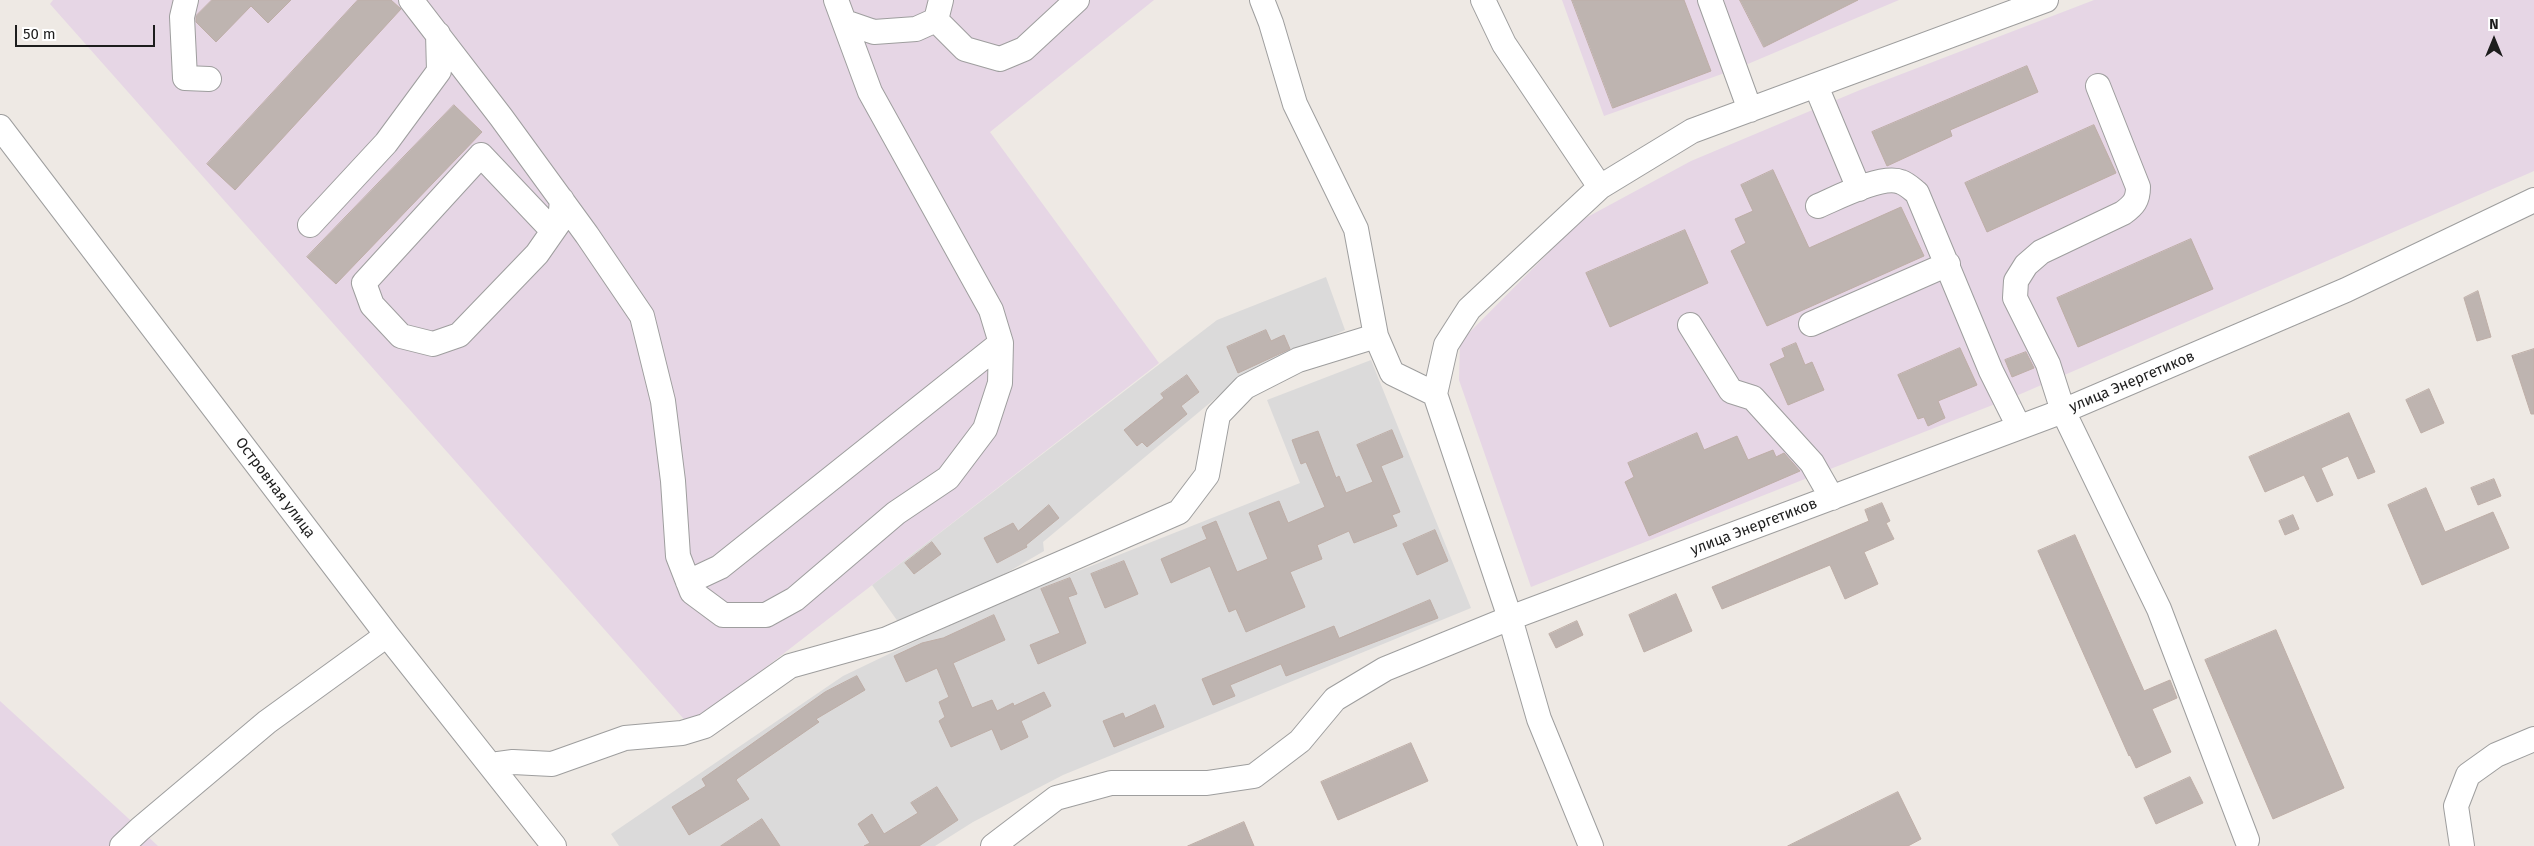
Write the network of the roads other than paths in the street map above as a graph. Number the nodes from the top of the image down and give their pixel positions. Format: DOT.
graph roads {
  1 [pos="186,0"];
  2 [pos="410,0"];
  3 [pos="836,0"];
  4 [pos="1077,0"];
  5 [pos="1262,0"];
  6 [pos="1483,0"];
  7 [pos="1710,0"];
  8 [pos="2046,0"];
  9 [pos="938,10"];
  10 [pos="845,22"];
  11 [pos="438,34"];
  12 [pos="209,79"];
  13 [pos="1816,86"];
  14 [pos="2098,86"];
  15 [pos="1750,110"];
  16 [pos="0,127"];
  17 [pos="1600,187"];
  18 [pos="1859,189"];
  19 [pos="562,200"];
  20 [pos="2534,200"];
  21 [pos="1818,206"];
  22 [pos="310,225"];
  23 [pos="553,231"];
  24 [pos="1948,264"];
  25 [pos="1811,324"];
  26 [pos="1690,325"];
  27 [pos="1376,336"];
  28 [pos="1001,343"];
  29 [pos="1435,394"];
  30 [pos="2063,412"];
  31 [pos="2019,427"];
  32 [pos="1832,498"];
  33 [pos="688,582"];
  34 [pos="1510,618"];
  35 [pos="387,634"];
  36 [pos="2534,739"];
  37 [pos="491,765"];
  38 [pos="2247,840"];
  39 [pos="122,846"];
  40 [pos="554,846"];
  41 [pos="992,846"];
  42 [pos="1592,846"];
  43 [pos="2462,846"];
  1 -- 12 [label="street"];
  2 -- 11 [label="street"];
  3 -- 10 [label="street"];
  4 -- 9 [label="street"];
  5 -- 27 [label="street"];
  6 -- 17 [label="street"];
  7 -- 15 [label="street"];
  8 -- 13 [label="street"];
  9 -- 10 [label="street"];
  10 -- 28 [label="street"];
  11 -- 19 [label="street"];
  11 -- 22 [label="street"];
  13 -- 15 [label="street"];
  13 -- 18 [label="street"];
  14 -- 30 [label="street"];
  15 -- 17 [label="street"];
  16 -- 35 [label="street, Островная улица"];
  17 -- 29 [label="street"];
  18 -- 21 [label="street"];
  18 -- 24 [label="street"];
  19 -- 23 [label="street"];
  19 -- 33 [label="street"];
  20 -- 30 [label="street, улица Энергетиков"];
  23 -- 23 [label="street"];
  24 -- 25 [label="street"];
  24 -- 31 [label="street"];
  26 -- 32 [label="street"];
  27 -- 29 [label="street"];
  27 -- 37 [label="street"];
  28 -- 33 [label="street"];
  28 -- 33 [label="street"];
  29 -- 34 [label="street"];
  30 -- 31 [label="street, улица Энергетиков"];
  30 -- 38 [label="street"];
  31 -- 32 [label="street, улица Энергетиков"];
  32 -- 34 [label="street, улица Энергетиков"];
  34 -- 41 [label="street, улица Энергетиков"];
  34 -- 42 [label="street"];
  35 -- 37 [label="street, Островная улица"];
  35 -- 39 [label="street"];
  36 -- 43 [label="street"];
  37 -- 40 [label="street, Островная улица"];
}
